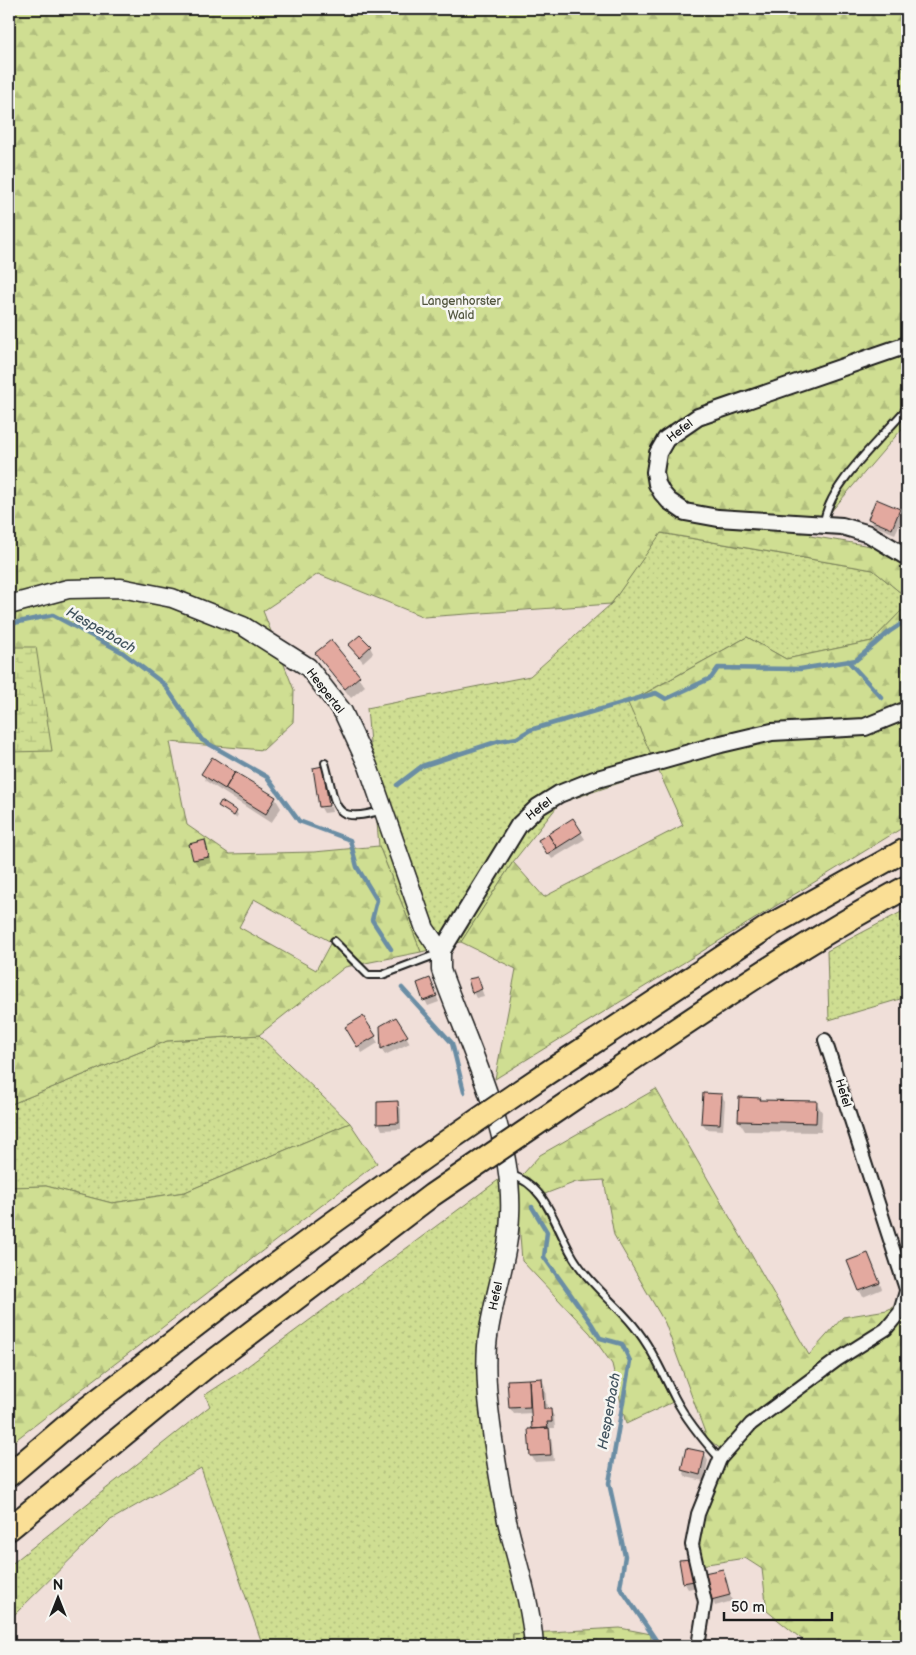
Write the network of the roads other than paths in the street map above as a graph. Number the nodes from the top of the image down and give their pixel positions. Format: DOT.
graph roads {
  1 [pos="907,344"];
  2 [pos="907,408"];
  3 [pos="824,525"];
  4 [pos="907,557"];
  5 [pos="9,605"];
  6 [pos="907,710"];
  7 [pos="325,763"];
  8 [pos="384,810"];
  9 [pos="907,849"];
  10 [pos="907,887"];
  11 [pos="334,941"];
  12 [pos="441,952"];
  13 [pos="826,1040"];
  14 [pos="509,1175"];
  15 [pos="906,1288"];
  16 [pos="720,1459"];
  17 [pos="9,1475"];
  18 [pos="9,1529"];
  19 [pos="534,1646"];
  20 [pos="698,1646"];
  1 -- 3 [label="street, Hefel"];
  2 -- 3 [label="lane"];
  3 -- 4 [label="street, Hefel"];
  5 -- 8 [label="main road, Hespertal"];
  6 -- 12 [label="street, Hefel"];
  7 -- 8 [label="lane"];
  8 -- 12 [label="main road, Hespertal"];
  9 -- 17 [label="highway, bridge"];
  10 -- 18 [label="highway, bridge"];
  11 -- 12 [label="lane"];
  12 -- 14 [label="main road, Hefel"];
  13 -- 15 [label="street, Hefel"];
  14 -- 16 [label="lane"];
  14 -- 19 [label="main road, Hefel"];
  15 -- 16 [label="street, Hefel"];
  16 -- 20 [label="street, Hefel"];
}
